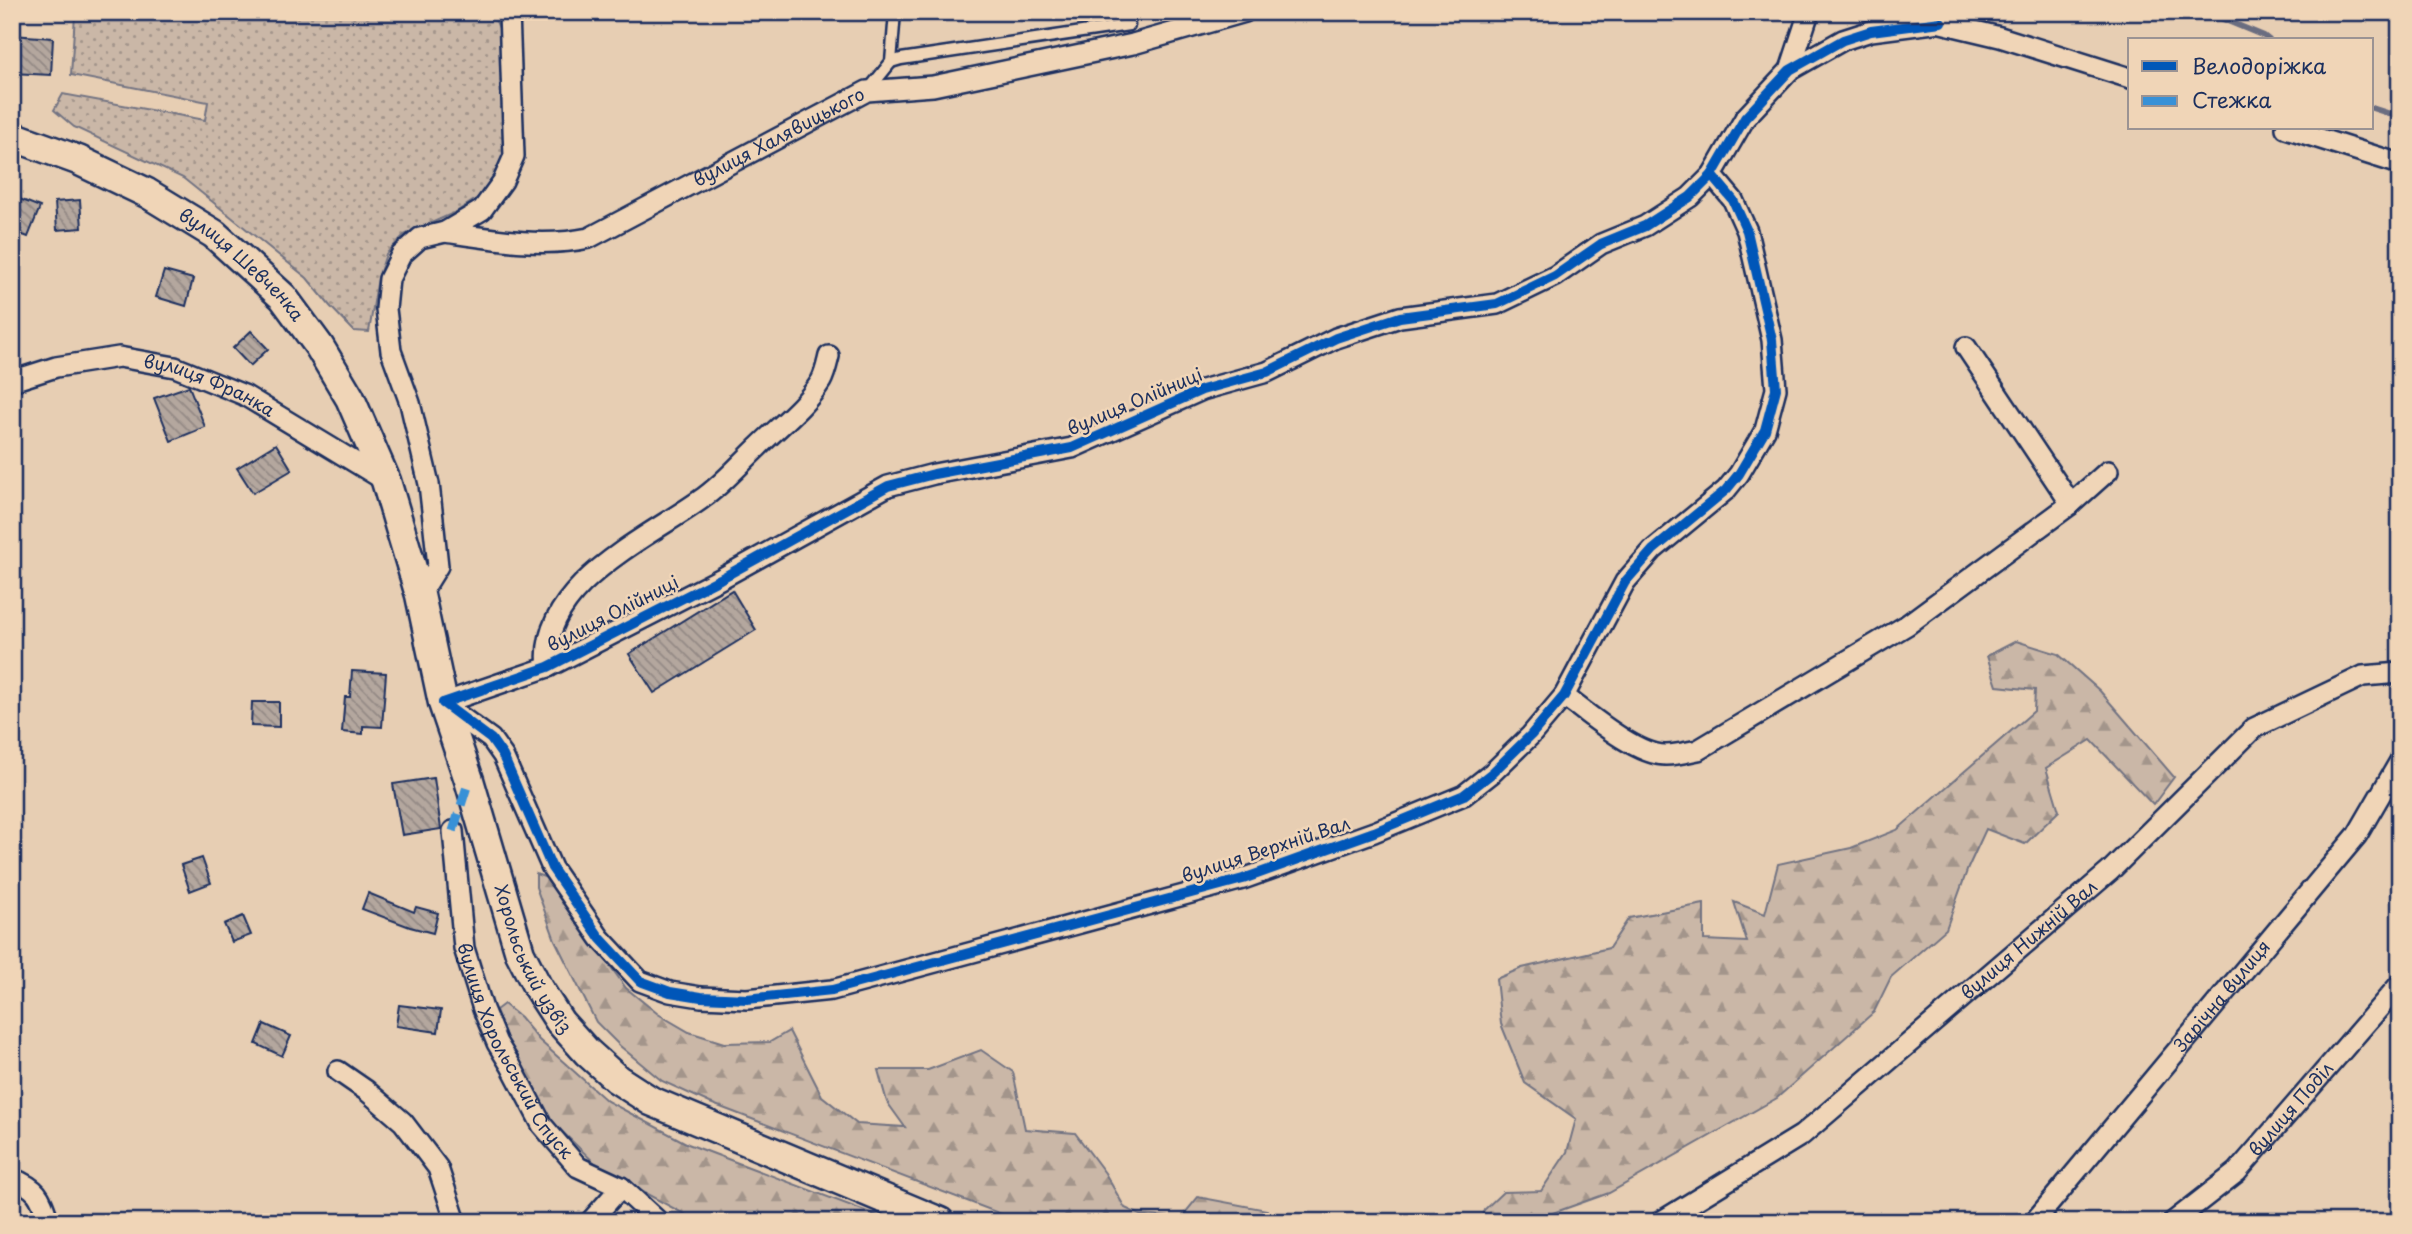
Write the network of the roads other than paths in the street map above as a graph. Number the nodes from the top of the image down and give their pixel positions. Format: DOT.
graph roads {
  1 [pos="509,12"];
  2 [pos="895,12"];
  3 [pos="1245,12"];
  4 [pos="1809,12"];
  5 [pos="1895,12"];
  6 [pos="1941,22"];
  7 [pos="1129,25"];
  8 [pos="891,62"];
  9 [pos="1790,69"];
  10 [pos="2128,77"];
  11 [pos="867,91"];
  12 [pos="2292,130"];
  13 [pos="12,136"];
  14 [pos="2400,164"];
  15 [pos="1712,175"];
  16 [pos="445,232"];
  17 [pos="1966,347"];
  18 [pos="829,356"];
  19 [pos="12,382"];
  20 [pos="2108,471"];
  21 [pos="386,481"];
  22 [pos="2071,504"];
  23 [pos="420,595"];
  24 [pos="548,667"];
  25 [pos="2400,673"];
  26 [pos="1564,696"];
  27 [pos="443,703"];
  28 [pos="2400,761"];
  29 [pos="453,831"];
  30 [pos="2400,984"];
  31 [pos="338,1071"];
  32 [pos="12,1178"];
  33 [pos="621,1187"];
  34 [pos="49,1222"];
  35 [pos="456,1222"];
  36 [pos="590,1222"];
  37 [pos="659,1222"];
  38 [pos="940,1222"];
  39 [pos="1660,1222"];
  40 [pos="2034,1222"];
  41 [pos="2173,1222"];
  1 -- 16 [label="street"];
  2 -- 8 [label="lane"];
  3 -- 11 [label="street, вулиця Халявицького"];
  4 -- 9 [label="street"];
  5 -- 6 [label="street"];
  6 -- 9 [label="street"];
  6 -- 10 [label="street"];
  7 -- 8 [label="lane"];
  8 -- 11 [label="lane"];
  9 -- 15 [label="street, вулиця Олійниці"];
  11 -- 16 [label="street, вулиця Халявицького"];
  12 -- 14 [label="street"];
  13 -- 21 [label="main road, вулиця Шевченка"];
  15 -- 24 [label="street, вулиця Олійниці"];
  15 -- 26 [label="street, вулиця Верхній Вал"];
  16 -- 23 [label="street"];
  17 -- 22 [label="street"];
  18 -- 24 [label="street"];
  19 -- 21 [label="street, вулиця Франка"];
  20 -- 22 [label="street"];
  21 -- 23 [label="main road, Хорольський узвіз"];
  22 -- 26 [label="street"];
  23 -- 27 [label="main road, Хорольський узвіз"];
  24 -- 27 [label="street, вулиця Олійниці"];
  25 -- 39 [label="street, вулиця Нижній Вал"];
  26 -- 27 [label="street, вулиця Верхній Вал"];
  27 -- 38 [label="main road, Хорольський узвіз"];
  28 -- 40 [label="street, Зарічна вулиця"];
  29 -- 33 [label="street, вулиця Хорольський Спуск"];
  30 -- 41 [label="street, вулиця Поділ"];
  31 -- 35 [label="street"];
  32 -- 34 [label="street"];
  33 -- 36 [label="street"];
  33 -- 37 [label="street, вулиця Хорольський Спуск"];
}
